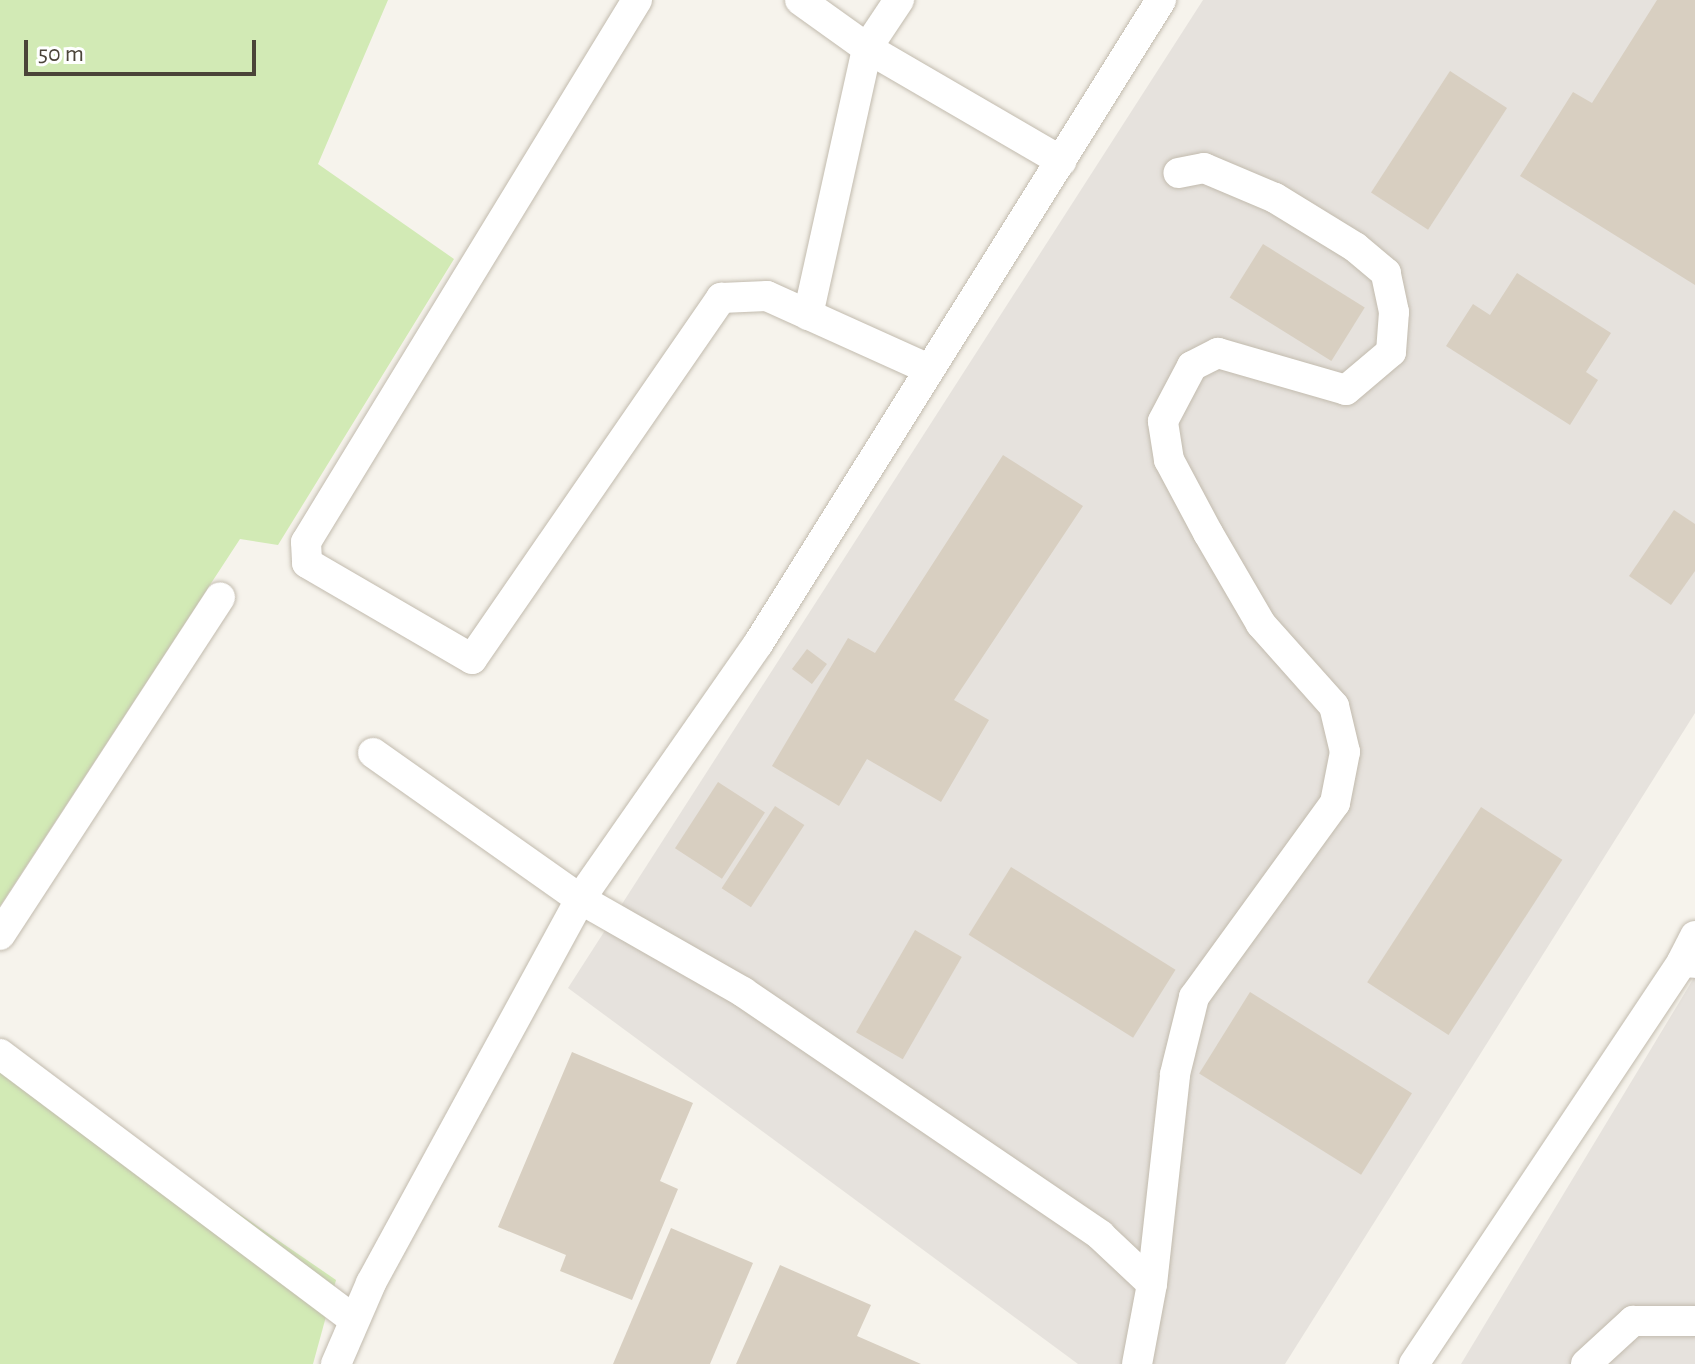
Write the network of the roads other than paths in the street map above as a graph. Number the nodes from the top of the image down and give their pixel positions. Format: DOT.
graph roads {
  1 [pos="637,0"];
  2 [pos="800,0"];
  3 [pos="899,0"];
  4 [pos="1161,0"];
  5 [pos="867,48"];
  6 [pos="1061,161"];
  7 [pos="1178,173"];
  8 [pos="808,315"];
  9 [pos="929,369"];
  10 [pos="220,597"];
  11 [pos="373,753"];
  12 [pos="580,899"];
  13 [pos="0,935"];
  14 [pos="1691,954"];
  15 [pos="0,1054"];
  16 [pos="1152,1284"];
  17 [pos="353,1319"];
  18 [pos="1695,1321"];
  19 [pos="336,1364"];
  20 [pos="1137,1364"];
  21 [pos="1414,1364"];
  22 [pos="1586,1364"];
  1 -- 8 [label="street"];
  2 -- 5 [label="street"];
  3 -- 5 [label="street"];
  4 -- 6 [label="street"];
  5 -- 6 [label="street"];
  5 -- 8 [label="street"];
  6 -- 9 [label="street"];
  7 -- 16 [label="street"];
  8 -- 9 [label="street"];
  9 -- 12 [label="street"];
  10 -- 13 [label="street"];
  11 -- 12 [label="street"];
  12 -- 16 [label="street"];
  12 -- 17 [label="street"];
  14 -- 21 [label="street"];
  15 -- 17 [label="street"];
  16 -- 20 [label="street"];
  17 -- 19 [label="street"];
  18 -- 22 [label="street"];
}
